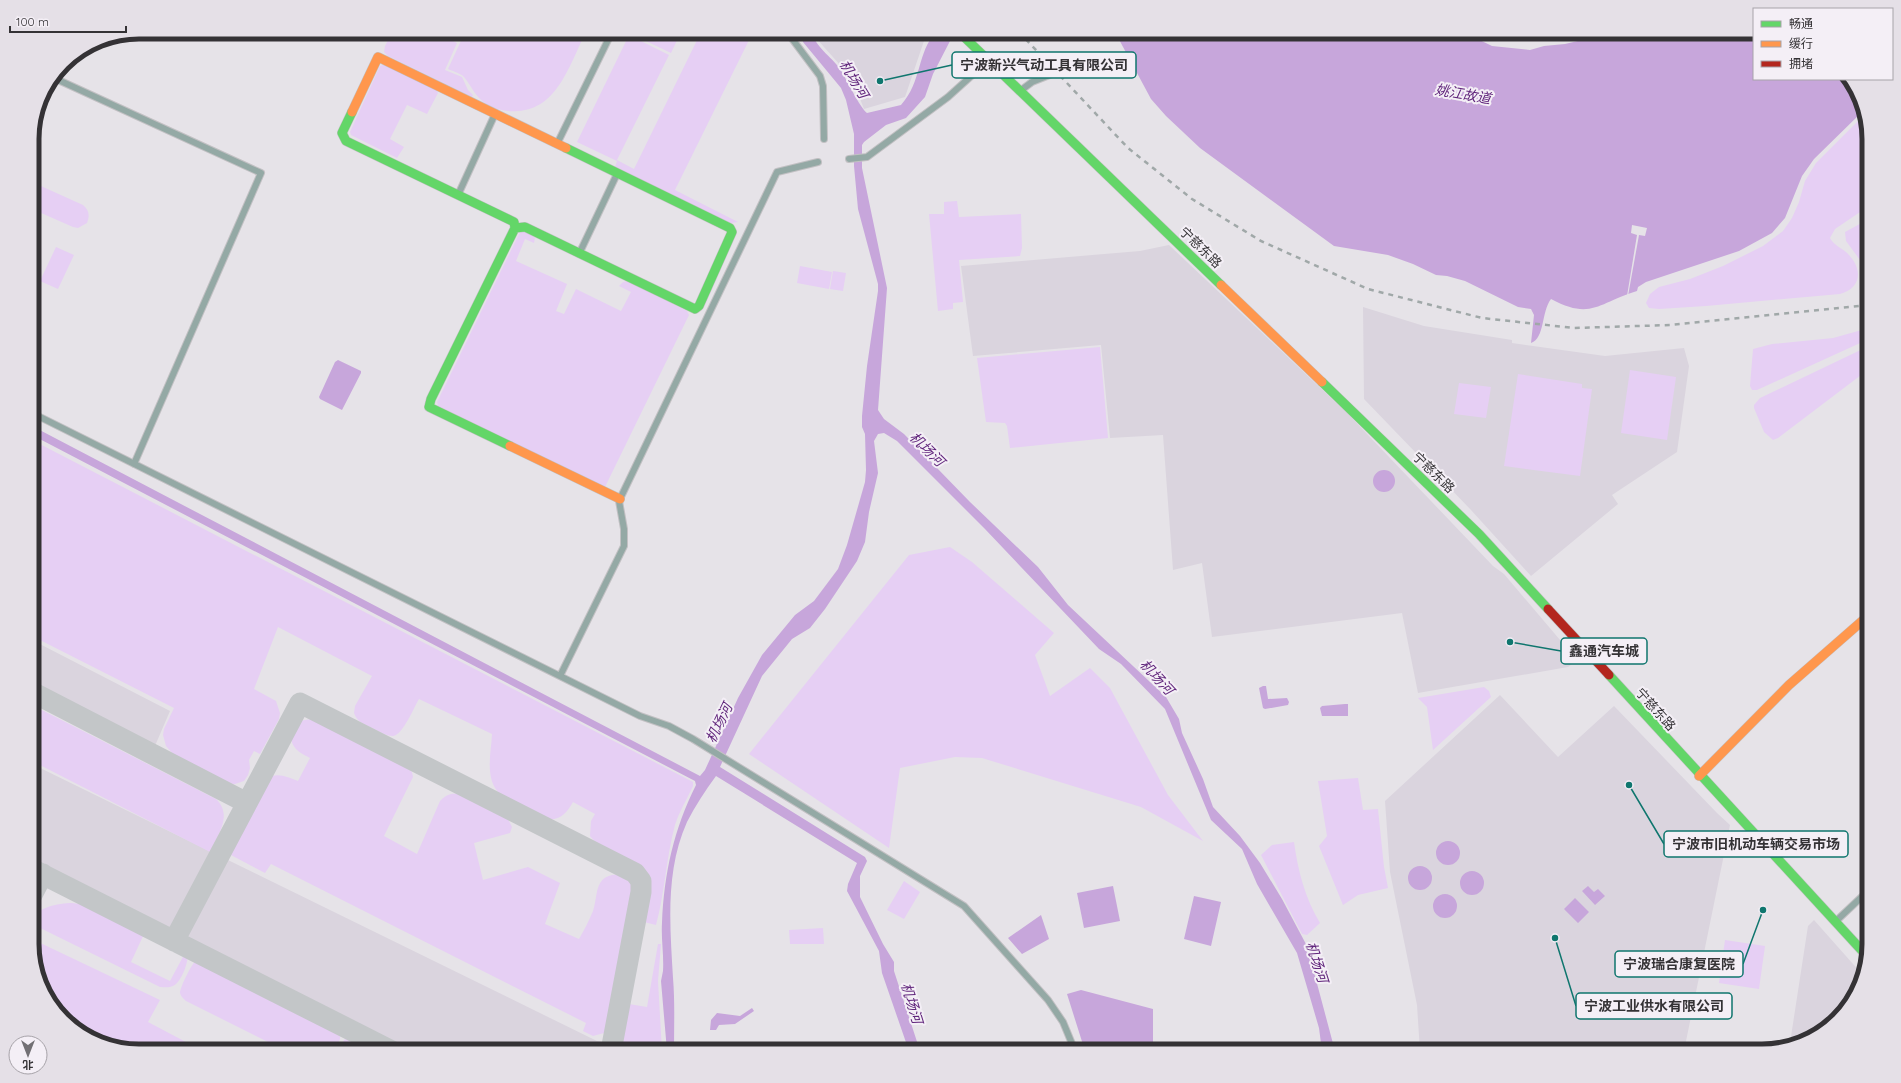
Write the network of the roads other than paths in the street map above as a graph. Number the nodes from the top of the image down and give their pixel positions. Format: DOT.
graph roads {
  1 [pos="609,39"];
  2 [pos="793,39"];
  3 [pos="967,39"];
  4 [pos="989,60"];
  5 [pos="1072,66"];
  6 [pos="59,80"];
  7 [pos="1020,91"];
  8 [pos="494,114"];
  9 [pos="824,139"];
  10 [pos="557,144"];
  11 [pos="849,159"];
  12 [pos="818,162"];
  13 [pos="617,174"];
  14 [pos="458,195"];
  15 [pos="515,228"];
  16 [pos="579,254"];
  17 [pos="39,416"];
  18 [pos="134,464"];
  19 [pos="620,499"];
  20 [pos="1862,621"];
  21 [pos="560,676"];
  22 [pos="1699,776"];
  23 [pos="1862,897"];
  24 [pos="1835,922"];
  25 [pos="1862,950"];
  26 [pos="1072,1044"];
  1 -- 10 [label="street"];
  2 -- 9 [label="street"];
  3 -- 4 [label="street, 宁慈东路"];
  4 -- 7 [label="street, 宁慈东路"];
  4 -- 11 [label="street"];
  5 -- 7 [label="street"];
  6 -- 18 [label="street"];
  7 -- 22 [label="street, 宁慈东路"];
  8 -- 10 [label="street"];
  8 -- 14 [label="street"];
  8 -- 14 [label="street"];
  10 -- 13 [label="street"];
  12 -- 19 [label="street"];
  13 -- 16 [label="street"];
  13 -- 16 [label="street"];
  14 -- 15 [label="street"];
  15 -- 16 [label="street"];
  15 -- 19 [label="street"];
  17 -- 18 [label="street"];
  18 -- 21 [label="street"];
  19 -- 21 [label="street"];
  20 -- 22 [label="street"];
  21 -- 26 [label="street"];
  22 -- 24 [label="street, 宁慈东路"];
  23 -- 24 [label="street"];
  24 -- 25 [label="street, 宁慈东路"];
}
